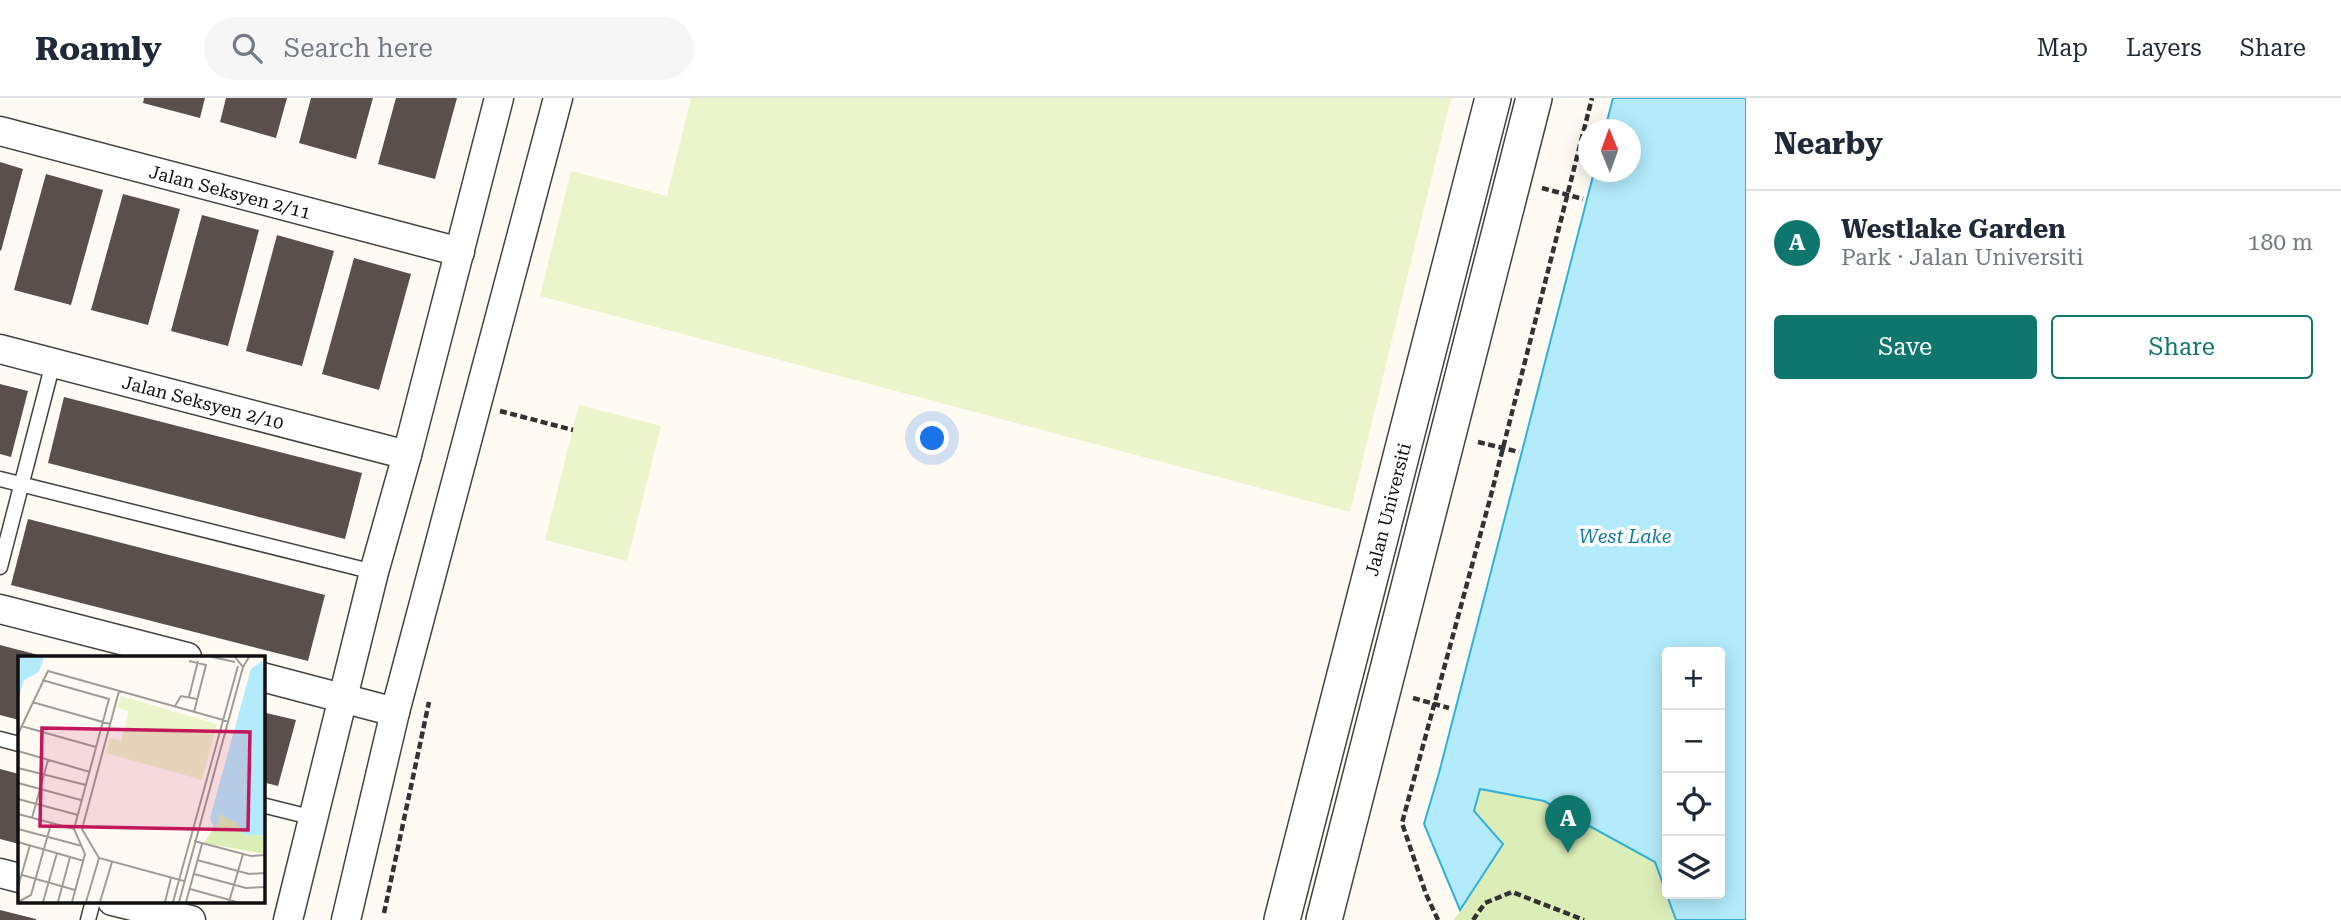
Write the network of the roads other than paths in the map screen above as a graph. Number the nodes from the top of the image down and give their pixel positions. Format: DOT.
graph roads {
  1 [pos="499,98"];
  2 [pos="558,98"];
  3 [pos="1493,98"];
  4 [pos="1534,98"];
  5 [pos="0,131"];
  6 [pos="460,252"];
  7 [pos="0,349"];
  8 [pos="53,363"];
  9 [pos="407,455"];
  10 [pos="0,479"];
  11 [pos="21,484"];
  12 [pos="0,567"];
  13 [pos="374,572"];
  14 [pos="0,609"];
  15 [pos="183,656"];
  16 [pos="264,678"];
  17 [pos="343,698"];
  18 [pos="395,712"];
  19 [pos="0,739"];
  20 [pos="18,744"];
  21 [pos="264,806"];
  22 [pos="314,818"];
  23 [pos="0,873"];
  24 [pos="18,878"];
  25 [pos="93,902"];
  26 [pos="116,902"];
  27 [pos="88,920"];
  28 [pos="191,920"];
  29 [pos="288,920"];
  30 [pos="346,920"];
  31 [pos="1282,920"];
  32 [pos="1324,920"];
  1 -- 6 [label="street"];
  2 -- 18 [label="street"];
  3 -- 31 [label="street, Jalan Universiti"];
  4 -- 32 [label="street"];
  5 -- 6 [label="street, Jalan Seksyen 2/11"];
  6 -- 9 [label="street"];
  7 -- 8 [label="street, Jalan Seksyen 2/10"];
  8 -- 9 [label="street, Jalan Seksyen 2/10"];
  8 -- 11 [label="lane"];
  9 -- 13 [label="street"];
  10 -- 11 [label="lane"];
  11 -- 12 [label="lane"];
  11 -- 13 [label="lane"];
  13 -- 17 [label="street"];
  14 -- 15 [label="street"];
  16 -- 17 [label="street"];
  17 -- 18 [label="street"];
  17 -- 22 [label="street"];
  18 -- 30 [label="street"];
  19 -- 20 [label="lane"];
  21 -- 22 [label="lane"];
  22 -- 29 [label="street"];
  23 -- 24 [label="street"];
  25 -- 27 [label="lane"];
  26 -- 28 [label="street"];
}
